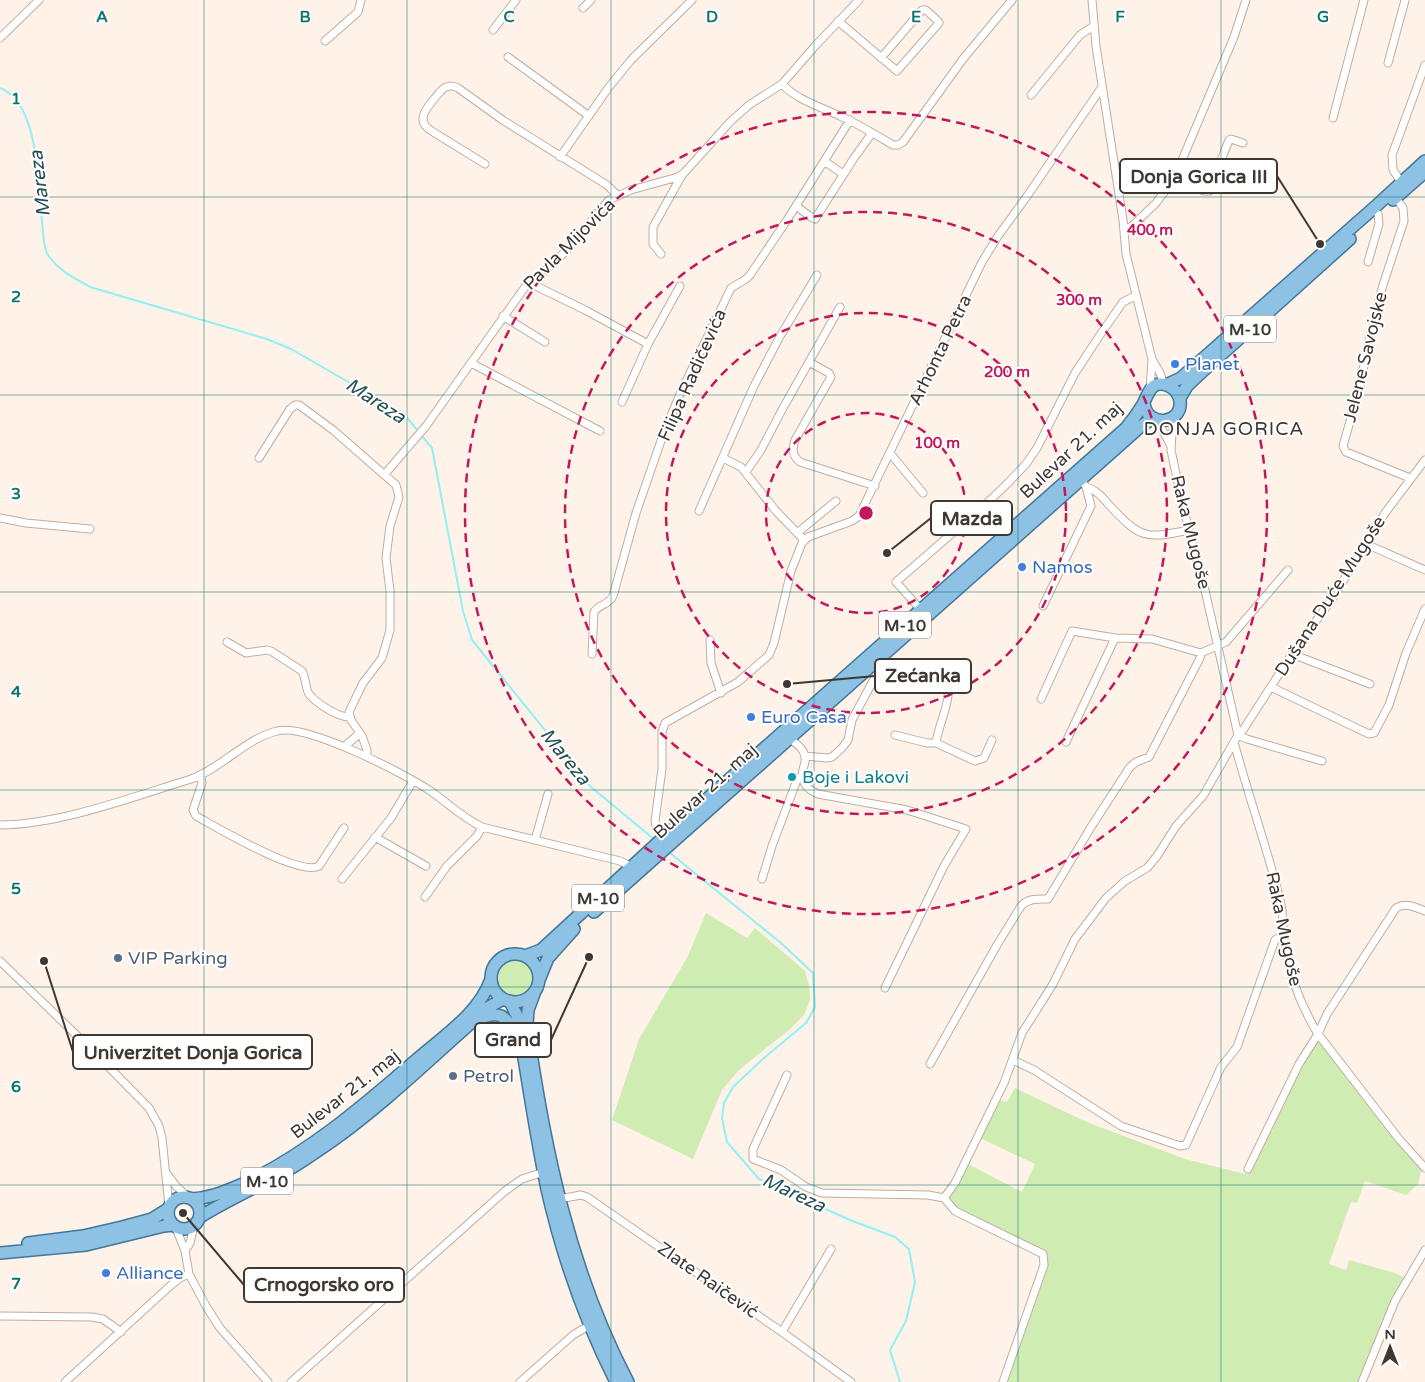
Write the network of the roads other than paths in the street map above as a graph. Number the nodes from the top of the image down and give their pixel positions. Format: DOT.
graph roads {
  1 [pos="39,0"];
  2 [pos="361,0"];
  3 [pos="516,0"];
  4 [pos="590,0"];
  5 [pos="692,0"];
  6 [pos="859,0"];
  7 [pos="1012,0"];
  8 [pos="1092,0"];
  9 [pos="1246,0"];
  10 [pos="1364,0"];
  11 [pos="1405,0"];
  12 [pos="583,8"];
  13 [pos="838,22"];
  14 [pos="1094,26"];
  15 [pos="493,30"];
  16 [pos="0,38"];
  17 [pos="325,41"];
  18 [pos="508,57"];
  19 [pos="881,58"];
  20 [pos="1388,64"];
  21 [pos="1425,65"];
  22 [pos="782,84"];
  23 [pos="1102,87"];
  24 [pos="1031,95"];
  25 [pos="589,116"];
  26 [pos="1334,118"];
  27 [pos="850,120"];
  28 [pos="872,133"];
  29 [pos="1243,142"];
  30 [pos="560,157"];
  31 [pos="824,161"];
  32 [pos="1425,161"];
  33 [pos="485,164"];
  34 [pos="1425,172"];
  35 [pos="844,174"];
  36 [pos="682,175"];
  37 [pos="1174,179"];
  38 [pos="1401,182"];
  39 [pos="617,195"];
  40 [pos="1396,198"];
  41 [pos="796,206"];
  42 [pos="1378,214"];
  43 [pos="1124,230"];
  44 [pos="661,254"];
  45 [pos="1368,262"];
  46 [pos="817,275"];
  47 [pos="531,282"];
  48 [pos="680,286"];
  49 [pos="1135,296"];
  50 [pos="840,307"];
  51 [pos="503,316"];
  52 [pos="545,342"];
  53 [pos="648,344"];
  54 [pos="1152,359"];
  55 [pos="808,362"];
  56 [pos="471,363"];
  57 [pos="1165,385"];
  58 [pos="1150,390"];
  59 [pos="1180,398"];
  60 [pos="622,402"];
  61 [pos="1144,403"];
  62 [pos="1176,414"];
  63 [pos="1155,419"];
  64 [pos="600,431"];
  65 [pos="1171,446"];
  66 [pos="890,453"];
  67 [pos="259,458"];
  68 [pos="723,458"];
  69 [pos="1425,460"];
  70 [pos="746,472"];
  71 [pos="384,475"];
  72 [pos="1410,478"];
  73 [pos="1084,483"];
  74 [pos="875,486"];
  75 [pos="923,494"];
  76 [pos="836,501"];
  77 [pos="699,511"];
  78 [pos="0,518"];
  79 [pos="90,529"];
  80 [pos="1189,530"];
  81 [pos="797,534"];
  82 [pos="804,540"];
  83 [pos="1366,544"];
  84 [pos="1288,570"];
  85 [pos="1425,570"];
  86 [pos="1044,606"];
  87 [pos="1425,609"];
  88 [pos="921,610"];
  89 [pos="1115,638"];
  90 [pos="710,640"];
  91 [pos="227,642"];
  92 [pos="1218,647"];
  93 [pos="1201,653"];
  94 [pos="592,654"];
  95 [pos="1292,654"];
  96 [pos="884,661"];
  97 [pos="1370,684"];
  98 [pos="1271,687"];
  99 [pos="721,693"];
  100 [pos="1041,699"];
  101 [pos="350,717"];
  102 [pos="360,733"];
  103 [pos="895,735"];
  104 [pos="1236,738"];
  105 [pos="790,739"];
  106 [pos="992,740"];
  107 [pos="1066,742"];
  108 [pos="936,743"];
  109 [pos="345,746"];
  110 [pos="805,756"];
  111 [pos="367,757"];
  112 [pos="1322,761"];
  113 [pos="802,775"];
  114 [pos="201,776"];
  115 [pos="413,781"];
  116 [pos="548,794"];
  117 [pos="0,825"];
  118 [pos="482,827"];
  119 [pos="344,828"];
  120 [pos="375,837"];
  121 [pos="664,838"];
  122 [pos="535,840"];
  123 [pos="426,866"];
  124 [pos="632,867"];
  125 [pos="342,879"];
  126 [pos="762,879"];
  127 [pos="425,897"];
  128 [pos="1425,911"];
  129 [pos="1283,934"];
  130 [pos="525,956"];
  131 [pos="0,961"];
  132 [pos="491,978"];
  133 [pos="539,980"];
  134 [pos="885,988"];
  135 [pos="535,991"];
  136 [pos="507,1000"];
  137 [pos="474,1020"];
  138 [pos="1318,1034"];
  139 [pos="521,1043"];
  140 [pos="1013,1060"];
  141 [pos="930,1064"];
  142 [pos="787,1075"];
  143 [pos="1425,1168"];
  144 [pos="1248,1169"];
  145 [pos="544,1172"];
  146 [pos="167,1173"];
  147 [pos="191,1198"];
  148 [pos="944,1198"];
  149 [pos="559,1199"];
  150 [pos="169,1208"];
  151 [pos="197,1221"];
  152 [pos="175,1226"];
  153 [pos="0,1245"];
  154 [pos="831,1249"];
  155 [pos="1425,1250"];
  156 [pos="185,1251"];
  157 [pos="0,1253"];
  158 [pos="189,1274"];
  159 [pos="0,1316"];
  160 [pos="590,1325"];
  161 [pos="121,1332"];
  162 [pos="782,1332"];
  163 [pos="65,1382"];
  164 [pos="268,1382"];
  165 [pos="291,1382"];
  166 [pos="520,1382"];
  167 [pos="616,1382"];
  168 [pos="628,1382"];
  169 [pos="851,1382"];
  170 [pos="1003,1382"];
  171 [pos="1362,1382"];
  1 -- 16 [label="street"];
  2 -- 17 [label="street"];
  3 -- 15 [label="street"];
  4 -- 12 [label="street"];
  5 -- 25 [label="street"];
  6 -- 13 [label="street"];
  7 -- 28 [label="street"];
  8 -- 14 [label="street"];
  9 -- 37 [label="street"];
  10 -- 26 [label="street"];
  11 -- 20 [label="street"];
  13 -- 19 [label="street"];
  13 -- 22 [label="street"];
  14 -- 23 [label="street"];
  14 -- 24 [label="street"];
  18 -- 25 [label="street"];
  19 -- 19 [label="street"];
  21 -- 38 [label="street"];
  22 -- 27 [label="street"];
  22 -- 36 [label="street"];
  23 -- 43 [label="street"];
  23 -- 66 [label="street, Arhonta Petra"];
  25 -- 30 [label="street"];
  27 -- 28 [label="street"];
  27 -- 31 [label="street, Filipa Radičevića"];
  28 -- 35 [label="street"];
  29 -- 37 [label="street"];
  30 -- 33 [label="street"];
  30 -- 39 [label="street"];
  31 -- 35 [label="street"];
  31 -- 41 [label="street, Filipa Radičevića"];
  32 -- 38 [label="main road, M-10"];
  34 -- 40 [label="main road, M-10"];
  35 -- 41 [label="street"];
  36 -- 39 [label="street, Pavla Mijovića"];
  36 -- 44 [label="street"];
  37 -- 43 [label="street"];
  38 -- 57 [label="main road, M-10"];
  39 -- 47 [label="street, Pavla Mijovića"];
  40 -- 42 [label="main road, M-10"];
  40 -- 72 [label="street, Jelene Savojske"];
  41 -- 94 [label="street, Filipa Radičevića"];
  42 -- 45 [label="street"];
  42 -- 59 [label="main road, M-10"];
  43 -- 49 [label="street"];
  46 -- 68 [label="street"];
  47 -- 51 [label="street, Pavla Mijovića"];
  47 -- 53 [label="street"];
  48 -- 53 [label="street"];
  49 -- 54 [label="street"];
  49 -- 88 [label="street"];
  50 -- 55 [label="street"];
  51 -- 52 [label="street"];
  51 -- 56 [label="street, Pavla Mijovića"];
  53 -- 60 [label="street"];
  54 -- 57 [label="street"];
  54 -- 58 [label="street"];
  55 -- 70 [label="street"];
  55 -- 74 [label="street"];
  56 -- 64 [label="street"];
  56 -- 71 [label="street, Pavla Mijovića"];
  57 -- 58 [label="main road, M-10"];
  57 -- 59 [label="main road"];
  58 -- 61 [label="main road, Bulevar 21. maj / M-10"];
  59 -- 62 [label="main road, M-10"];
  61 -- 63 [label="main road, Bulevar 21. maj"];
  61 -- 88 [label="main road, Bulevar 21. maj / M-10"];
  62 -- 63 [label="main road, Bulevar 21. maj / M-10"];
  62 -- 65 [label="street, Raka Mugoše"];
  63 -- 65 [label="street, Raka Mugoše"];
  63 -- 73 [label="main road, Bulevar 21. maj / M-10"];
  65 -- 80 [label="street, Raka Mugoše"];
  66 -- 74 [label="street, Arhonta Petra"];
  66 -- 75 [label="street"];
  67 -- 71 [label="street"];
  68 -- 70 [label="street"];
  68 -- 77 [label="street"];
  69 -- 72 [label="street, Dušana Duće Mugoše"];
  70 -- 81 [label="street"];
  71 -- 101 [label="street"];
  72 -- 83 [label="street, Dušana Duće Mugoše"];
  73 -- 80 [label="street"];
  73 -- 86 [label="street"];
  73 -- 96 [label="main road, Bulevar 21. maj / M-10"];
  74 -- 82 [label="street, Arhonta Petra"];
  76 -- 81 [label="street"];
  78 -- 79 [label="street"];
  80 -- 92 [label="street, Raka Mugoše"];
  81 -- 82 [label="street"];
  82 -- 99 [label="street"];
  83 -- 85 [label="street"];
  83 -- 95 [label="street, Dušana Duće Mugoše"];
  84 -- 92 [label="street"];
  87 -- 98 [label="street"];
  88 -- 121 [label="main road, Bulevar 21. maj / M-10"];
  89 -- 93 [label="street"];
  89 -- 100 [label="street"];
  89 -- 107 [label="street"];
  90 -- 99 [label="street"];
  91 -- 101 [label="street"];
  92 -- 93 [label="street"];
  92 -- 104 [label="street, Raka Mugoše"];
  93 -- 141 [label="street"];
  95 -- 97 [label="street"];
  95 -- 98 [label="street, Dušana Duće Mugoše"];
  96 -- 105 [label="main road, Bulevar 21. maj / M-10"];
  96 -- 108 [label="street"];
  96 -- 110 [label="street"];
  98 -- 104 [label="street, Dušana Duće Mugoše"];
  99 -- 121 [label="street"];
  101 -- 102 [label="street"];
  102 -- 109 [label="street"];
  102 -- 111 [label="street"];
  103 -- 108 [label="street"];
  104 -- 112 [label="street"];
  104 -- 129 [label="street, Raka Mugoše"];
  104 -- 140 [label="street, Dušana Duće Mugoše"];
  105 -- 110 [label="street"];
  105 -- 133 [label="main road, Bulevar 21. maj / M-10"];
  106 -- 108 [label="street"];
  109 -- 111 [label="street"];
  109 -- 114 [label="street"];
  110 -- 113 [label="street"];
  111 -- 115 [label="street"];
  113 -- 126 [label="street"];
  113 -- 134 [label="street"];
  114 -- 117 [label="street"];
  114 -- 119 [label="street"];
  115 -- 118 [label="street"];
  115 -- 120 [label="street"];
  116 -- 122 [label="street"];
  118 -- 122 [label="street"];
  118 -- 127 [label="street"];
  120 -- 123 [label="street"];
  120 -- 125 [label="street"];
  121 -- 124 [label="main road, Bulevar 21. maj / M-10"];
  122 -- 124 [label="street"];
  124 -- 130 [label="main road, Bulevar 21. maj / M-10"];
  128 -- 138 [label="street"];
  129 -- 138 [label="street, Raka Mugoše"];
  129 -- 140 [label="street"];
  130 -- 132 [label="main road, M-10"];
  130 -- 133 [label="main road"];
  131 -- 146 [label="street"];
  132 -- 136 [label="main road"];
  132 -- 147 [label="main road, Bulevar 21. maj / M-10"];
  133 -- 135 [label="main road, M-10"];
  135 -- 136 [label="main road, M-10"];
  135 -- 149 [label="main road"];
  136 -- 137 [label="main road, Bulevar 21. maj / M-10"];
  136 -- 139 [label="main road"];
  137 -- 139 [label="main road"];
  137 -- 151 [label="main road, Bulevar 21. maj / M-10"];
  138 -- 143 [label="street, Raka Mugoše"];
  138 -- 144 [label="street"];
  139 -- 145 [label="main road"];
  140 -- 148 [label="street, Dušana Duće Mugoše"];
  142 -- 148 [label="street"];
  145 -- 160 [label="main road"];
  145 -- 165 [label="street"];
  146 -- 147 [label="street"];
  146 -- 150 [label="street"];
  147 -- 150 [label="main road, M-10"];
  147 -- 151 [label="main road"];
  148 -- 170 [label="street"];
  149 -- 162 [label="street, Zlate Raičević"];
  149 -- 168 [label="main road"];
  150 -- 152 [label="main road"];
  150 -- 153 [label="main road, M-10"];
  151 -- 152 [label="main road, M-10"];
  151 -- 156 [label="street"];
  152 -- 156 [label="street"];
  152 -- 157 [label="main road, M-10"];
  154 -- 162 [label="street"];
  155 -- 171 [label="street"];
  156 -- 158 [label="street"];
  158 -- 161 [label="street"];
  158 -- 164 [label="street"];
  159 -- 161 [label="street"];
  160 -- 166 [label="street"];
  160 -- 167 [label="main road"];
  161 -- 163 [label="street"];
  162 -- 169 [label="street, Zlate Raičević"];
}
